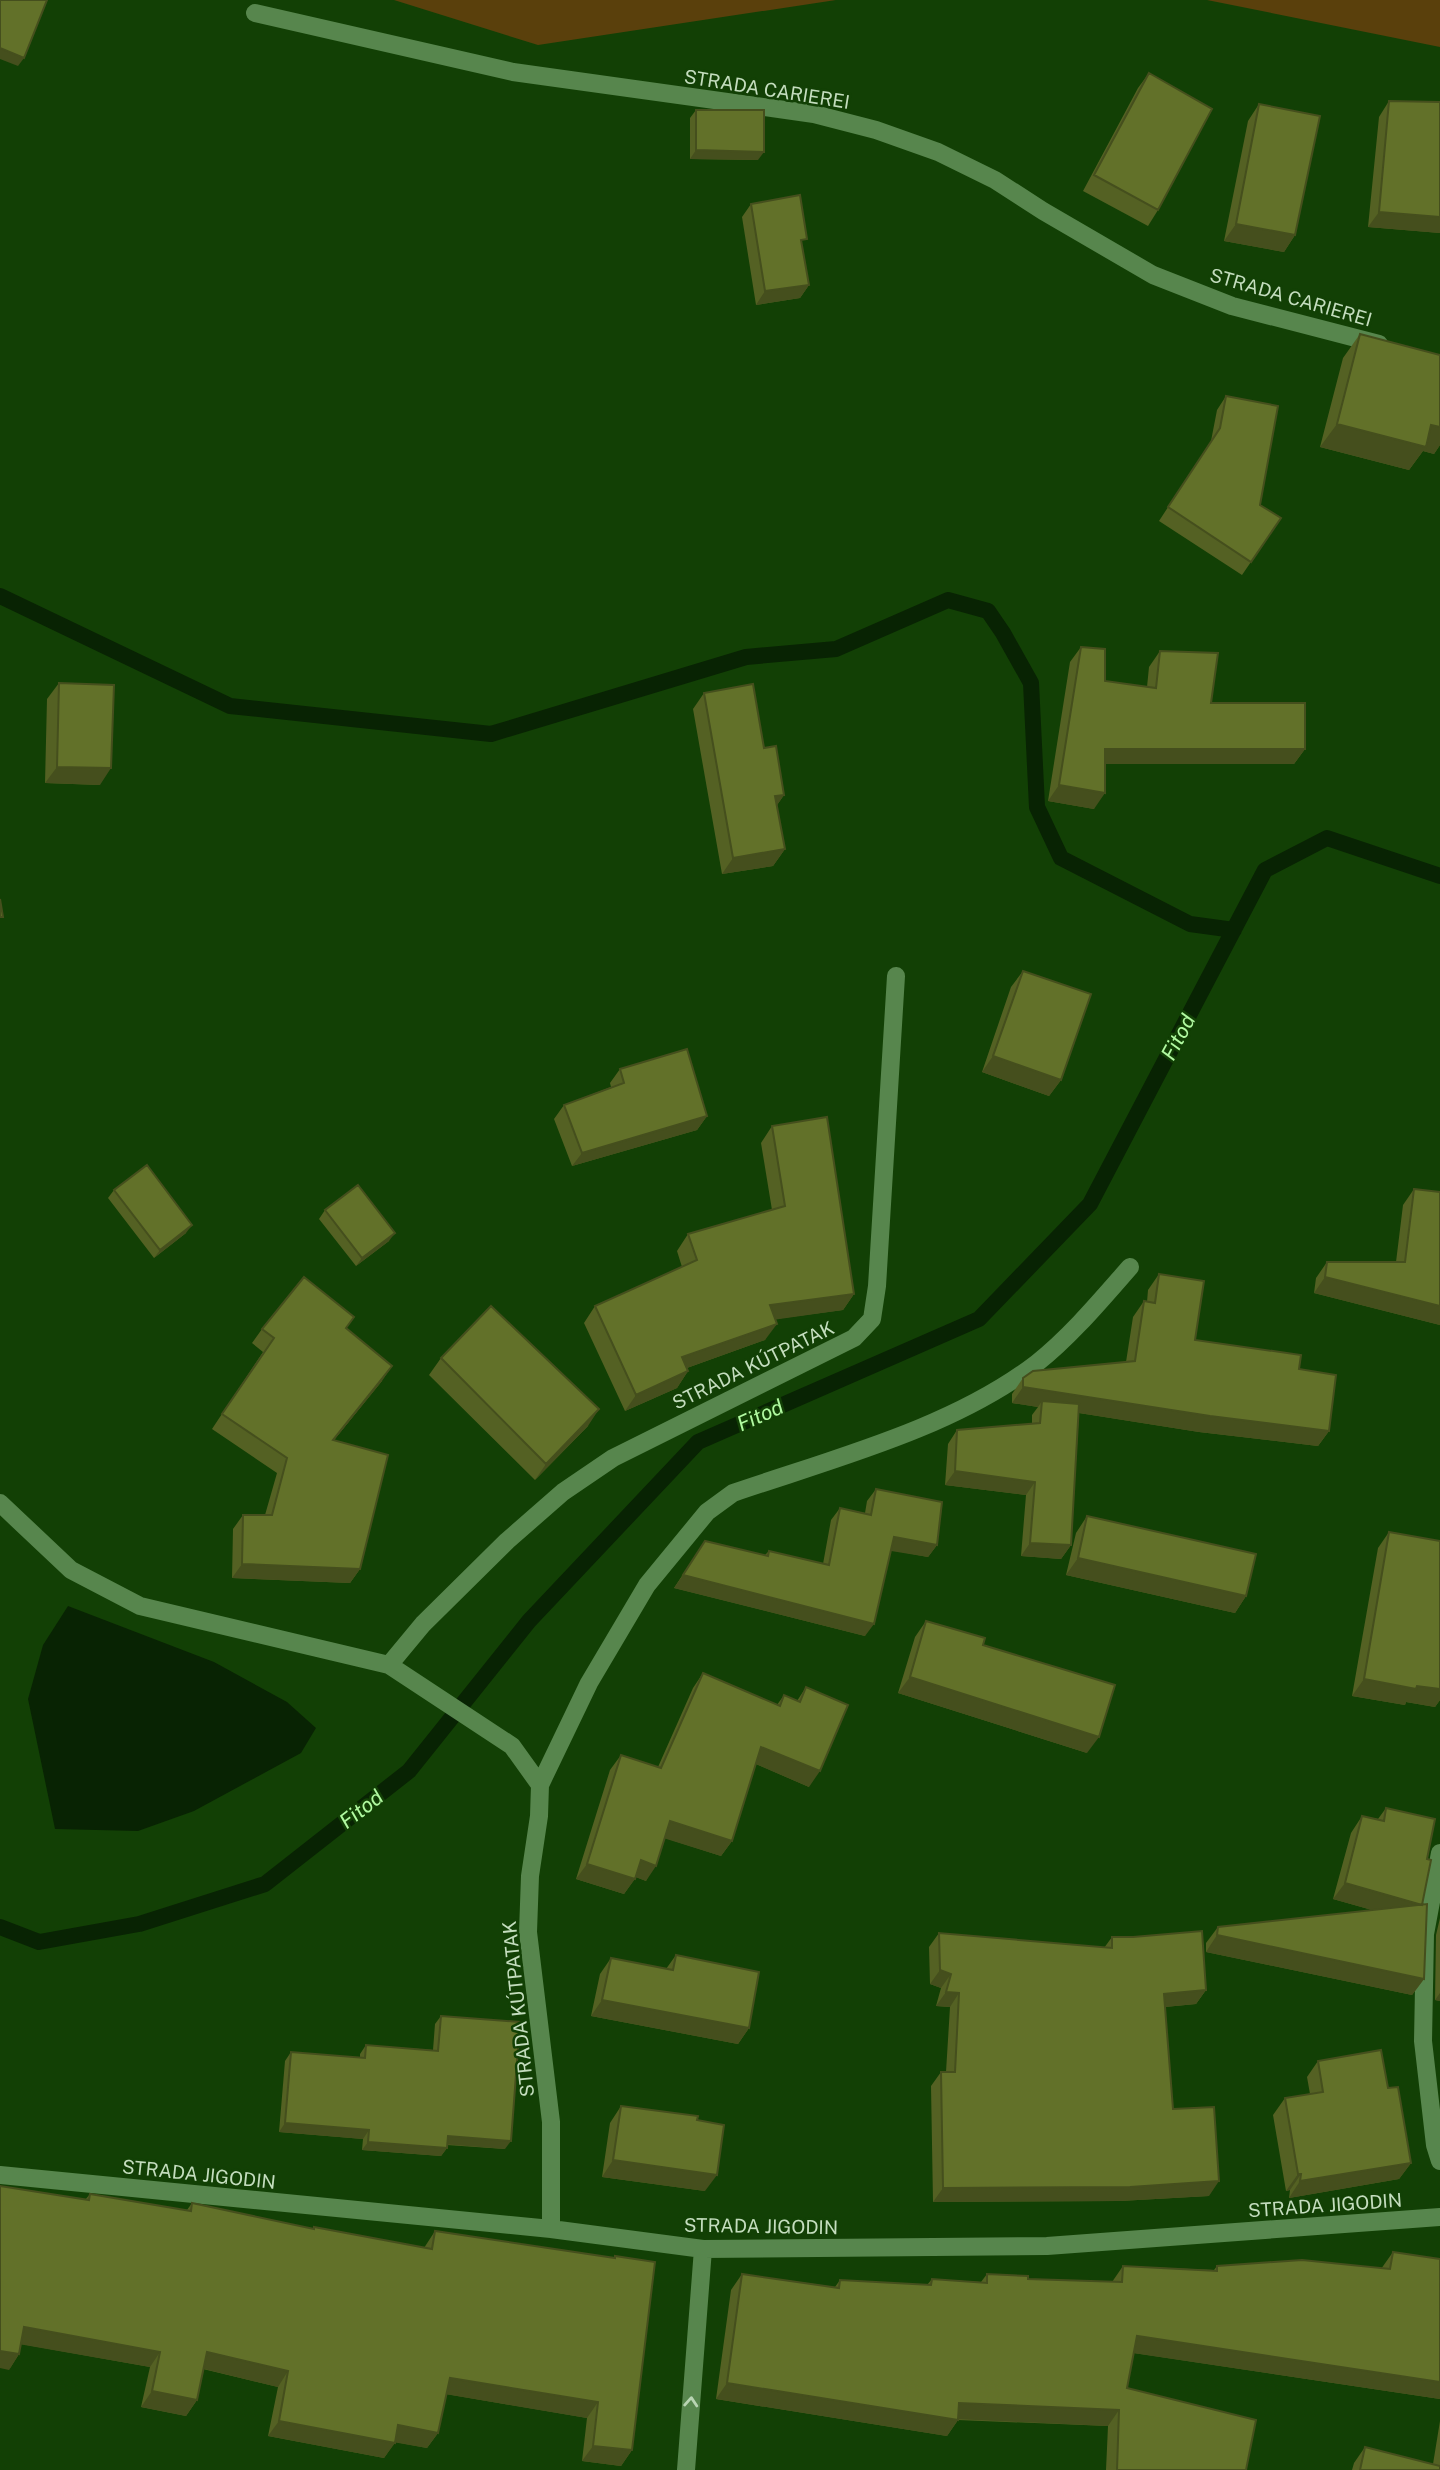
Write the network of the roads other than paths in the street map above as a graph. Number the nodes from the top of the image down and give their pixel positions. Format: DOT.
graph roads {
  1 [pos="256,13"];
  2 [pos="1391,347"];
  3 [pos="896,976"];
  4 [pos="1130,1267"];
  5 [pos="0,1503"];
  6 [pos="389,1665"];
  7 [pos="540,1785"];
  8 [pos="1440,1853"];
  9 [pos="1440,2161"];
  10 [pos="0,2175"];
  11 [pos="1440,2217"];
  12 [pos="551,2229"];
  13 [pos="703,2249"];
  14 [pos="686,2470"];
  1 -- 2 [label="street, STRADA CARIEREI"];
  3 -- 6 [label="street, STRADA KÚTPATAK"];
  4 -- 7 [label="street, STRADA KÚTPATAK"];
  5 -- 6 [label="street"];
  6 -- 7 [label="street"];
  7 -- 12 [label="street, STRADA KÚTPATAK"];
  8 -- 9 [label="street"];
  10 -- 12 [label="street, STRADA JIGODIN"];
  11 -- 13 [label="street, STRADA JIGODIN"];
  12 -- 13 [label="street, STRADA JIGODIN"];
  14 -- 13 [label="street, one-way"];
}
